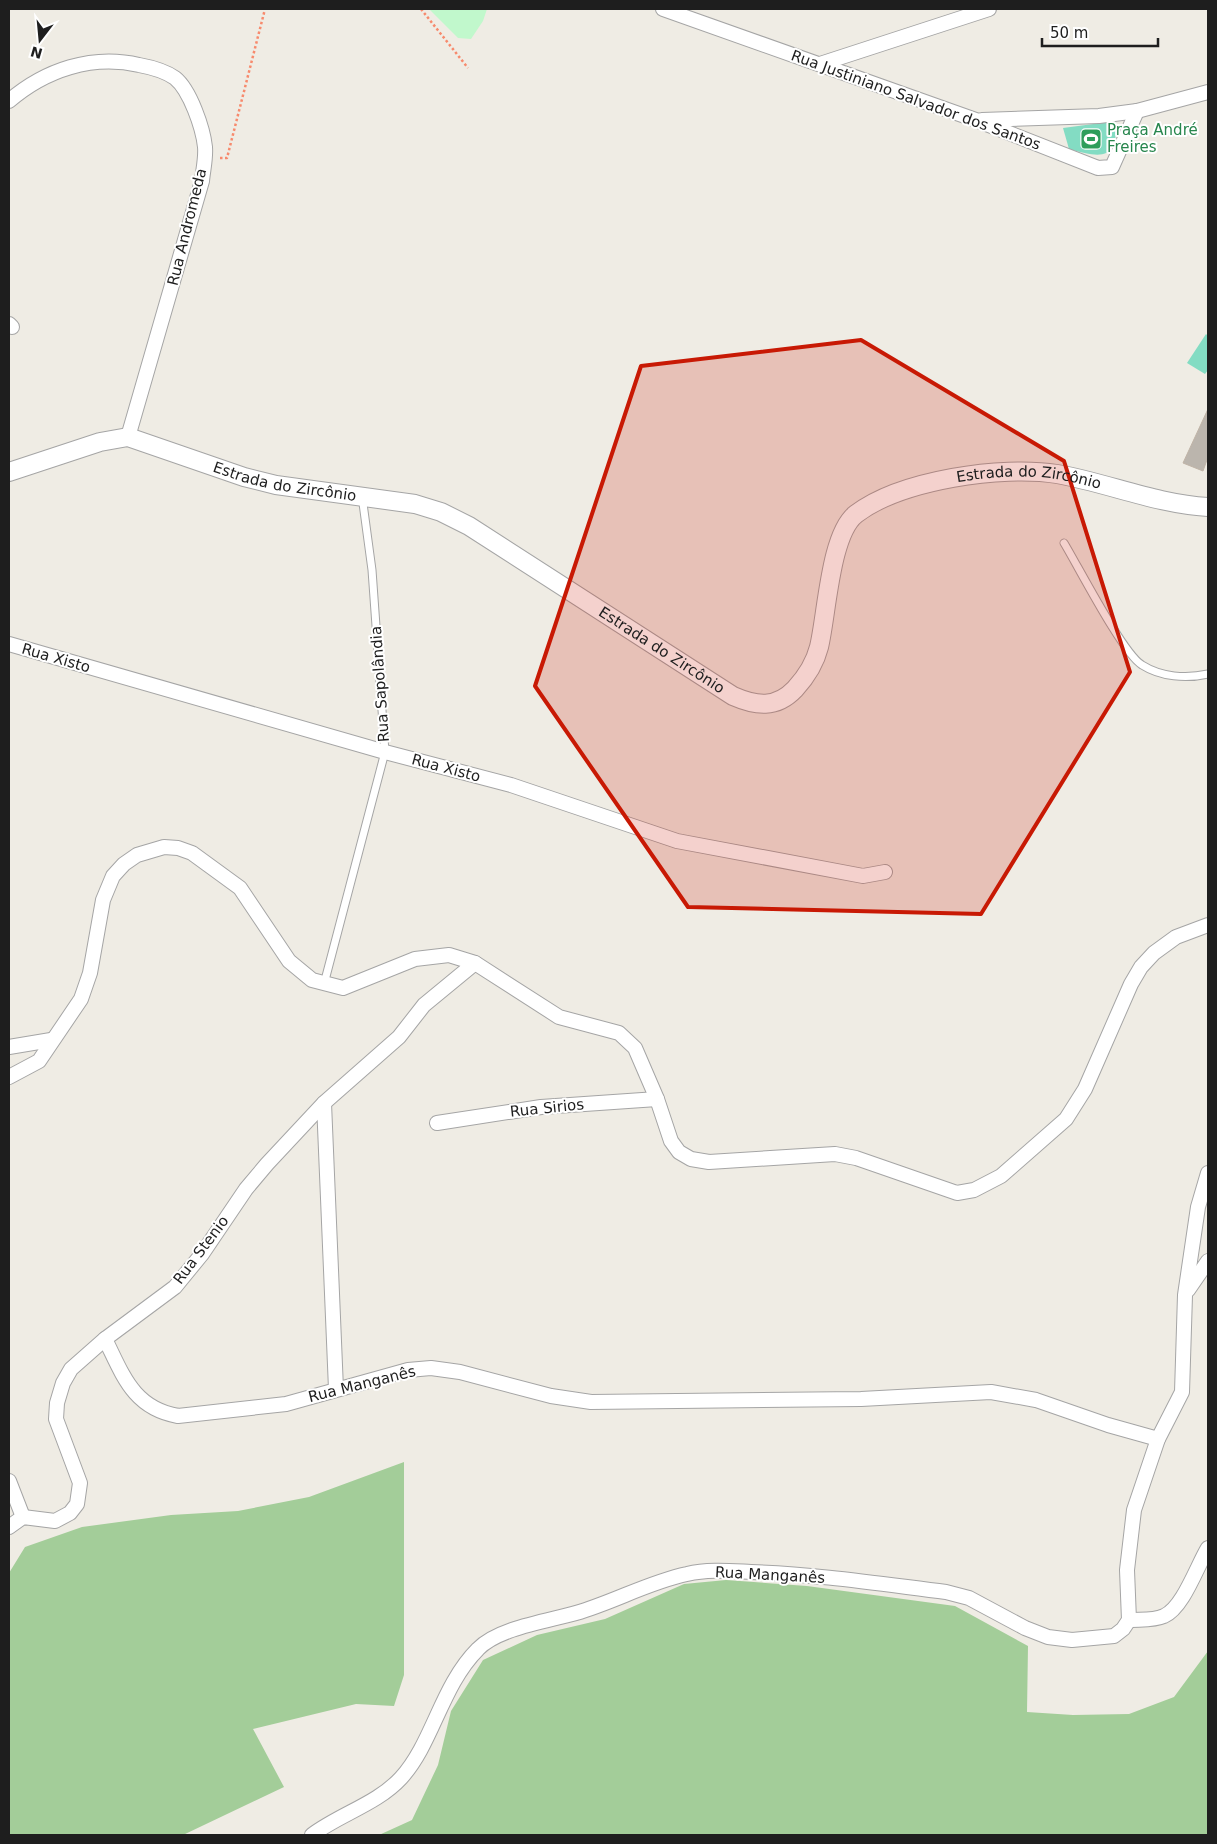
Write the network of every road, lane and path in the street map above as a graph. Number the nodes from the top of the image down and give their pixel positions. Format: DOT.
graph roads {
  1 [pos="264,9"];
  2 [pos="421,9"];
  3 [pos="667,9"];
  4 [pos="989,9"];
  5 [pos="820,64"];
  6 [pos="468,68"];
  7 [pos="1208,92"];
  8 [pos="9,101"];
  9 [pos="1137,112"];
  10 [pos="976,120"];
  11 [pos="204,156"];
  12 [pos="128,436"];
  13 [pos="9,472"];
  14 [pos="362,496"];
  15 [pos="1208,507"];
  16 [pos="1064,543"];
  17 [pos="9,644"];
  18 [pos="1208,674"];
  19 [pos="385,752"];
  20 [pos="885,872"];
  21 [pos="1208,925"];
  22 [pos="475,963"];
  23 [pos="324,984"];
  24 [pos="51,1040"];
  25 [pos="9,1047"];
  26 [pos="9,1077"];
  27 [pos="657,1099"];
  28 [pos="324,1104"];
  29 [pos="437,1123"];
  30 [pos="1208,1173"];
  31 [pos="1208,1261"];
  32 [pos="1185,1295"];
  33 [pos="105,1338"];
  34 [pos="336,1389"];
  35 [pos="1158,1439"];
  36 [pos="9,1480"];
  37 [pos="23,1517"];
  38 [pos="9,1527"];
  39 [pos="1208,1548"];
  40 [pos="1129,1620"];
  41 [pos="312,1835"];
  1 -- 11 [label="path"];
  2 -- 6 [label="path"];
  3 -- 5 [label="street, Rua Justiniano Salvador dos Santos"];
  4 -- 5 [label="street"];
  5 -- 10 [label="street, Rua Justiniano Salvador dos Santos"];
  7 -- 9 [label="street"];
  8 -- 11 [label="street, Rua Andromeda"];
  9 -- 10 [label="street"];
  9 -- 10 [label="street, Rua Justiniano Salvador dos Santos"];
  11 -- 12 [label="street, Rua Andromeda"];
  12 -- 13 [label="street"];
  12 -- 14 [label="street, Estrada do Zircônio"];
  14 -- 15 [label="street, Estrada do Zircônio"];
  14 -- 19 [label="lane, Rua Sapolândia"];
  16 -- 18 [label="lane"];
  17 -- 19 [label="street, Rua Xisto"];
  19 -- 20 [label="street, Rua Xisto"];
  19 -- 23 [label="lane, Rua Sapolândia"];
  21 -- 27 [label="street"];
  22 -- 23 [label="street"];
  22 -- 27 [label="street"];
  22 -- 28 [label="street, Rua Stenio"];
  23 -- 24 [label="street"];
  24 -- 25 [label="street"];
  24 -- 26 [label="street"];
  27 -- 29 [label="street, Rua Sirios"];
  28 -- 33 [label="street, Rua Stenio"];
  28 -- 34 [label="street"];
  30 -- 32 [label="street"];
  31 -- 32 [label="street"];
  32 -- 35 [label="street"];
  33 -- 34 [label="street, Rua Manganês"];
  33 -- 37 [label="street, Rua Stenio"];
  34 -- 35 [label="street, Rua Manganês"];
  35 -- 40 [label="street"];
  36 -- 37 [label="street"];
  37 -- 38 [label="street"];
  39 -- 40 [label="street"];
  40 -- 41 [label="street, Rua Manganês"];
}
